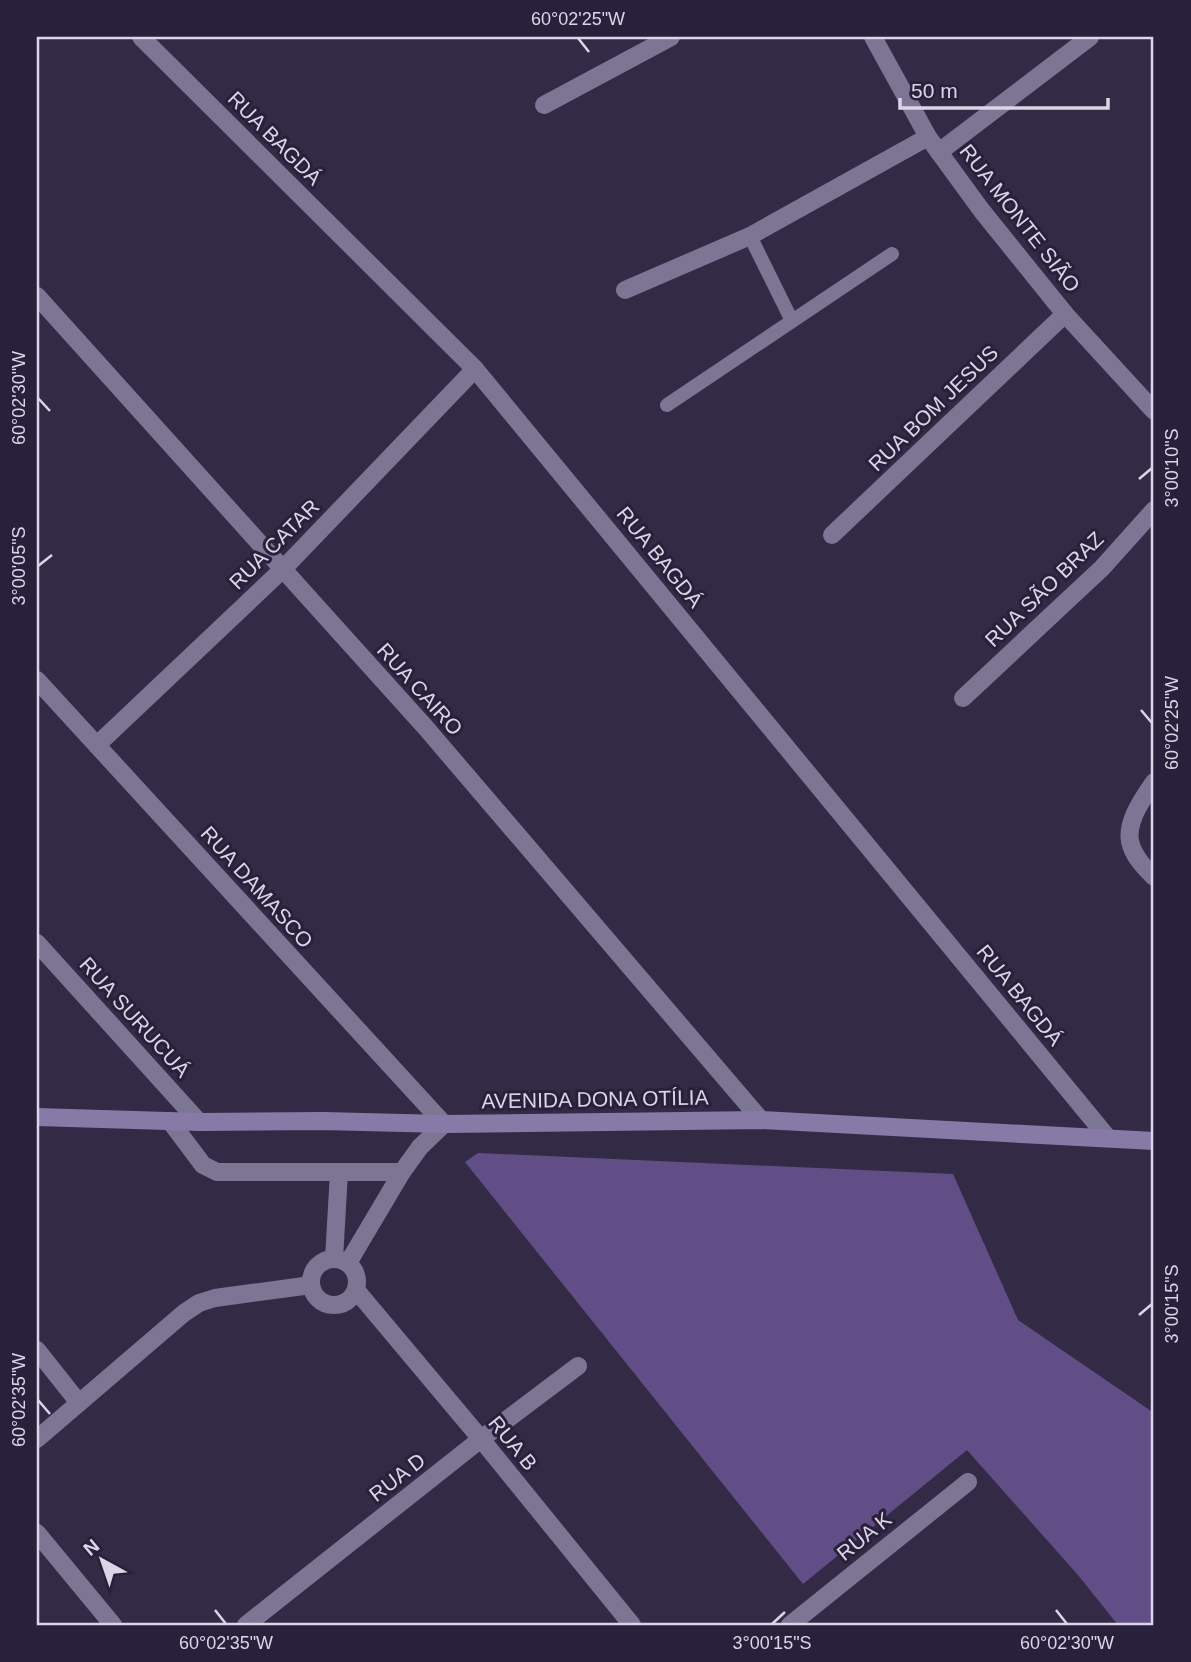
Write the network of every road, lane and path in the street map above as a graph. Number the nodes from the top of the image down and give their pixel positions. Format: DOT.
graph roads {
  1 [pos="141,37"];
  2 [pos="671,37"];
  3 [pos="873,37"];
  4 [pos="1090,37"];
  5 [pos="544,105"];
  6 [pos="934,145"];
  7 [pos="750,236"];
  8 [pos="892,254"];
  9 [pos="625,290"];
  10 [pos="37,296"];
  11 [pos="1065,314"];
  12 [pos="792,321"];
  13 [pos="475,369"];
  14 [pos="667,405"];
  15 [pos="1154,411"];
  16 [pos="1154,510"];
  17 [pos="832,535"];
  18 [pos="283,569"];
  19 [pos="37,680"];
  20 [pos="964,698"];
  21 [pos="97,745"];
  22 [pos="1154,782"];
  23 [pos="1154,877"];
  24 [pos="37,943"];
  25 [pos="37,1118"];
  26 [pos="761,1120"];
  27 [pos="170,1121"];
  28 [pos="199,1122"];
  29 [pos="444,1124"];
  30 [pos="1108,1138"];
  31 [pos="1154,1141"];
  32 [pos="339,1172"];
  33 [pos="402,1172"];
  34 [pos="341,1261"];
  35 [pos="311,1285"];
  36 [pos="356,1290"];
  37 [pos="37,1350"];
  38 [pos="578,1366"];
  39 [pos="79,1404"];
  40 [pos="37,1439"];
  41 [pos="481,1439"];
  42 [pos="968,1482"];
  43 [pos="37,1533"];
  44 [pos="113,1625"];
  45 [pos="246,1625"];
  46 [pos="632,1625"];
  47 [pos="790,1625"];
  1 -- 13 [label="street, RUA BAGDÁ"];
  2 -- 5 [label="street"];
  3 -- 6 [label="street, RUA MONTE SIÃO"];
  4 -- 6 [label="street"];
  6 -- 7 [label="street"];
  6 -- 11 [label="street, RUA MONTE SIÃO"];
  7 -- 9 [label="street"];
  7 -- 12 [label="lane"];
  8 -- 12 [label="lane"];
  10 -- 18 [label="street, RUA CAIRO"];
  11 -- 15 [label="street, RUA MONTE SIÃO"];
  11 -- 17 [label="street, RUA BOM JESUS"];
  12 -- 14 [label="lane"];
  13 -- 18 [label="street, RUA CATAR"];
  13 -- 30 [label="street, RUA BAGDÁ"];
  16 -- 20 [label="street, RUA SÃO BRAZ"];
  18 -- 21 [label="street, RUA CATAR"];
  18 -- 26 [label="street, RUA CAIRO"];
  19 -- 21 [label="street, RUA DAMASCO"];
  21 -- 29 [label="street, RUA DAMASCO"];
  22 -- 23 [label="street"];
  24 -- 28 [label="street, RUA SURUCUÁ"];
  25 -- 27 [label="street, AVENIDA DONA OTÍLIA"];
  26 -- 29 [label="street, AVENIDA DONA OTÍLIA"];
  26 -- 30 [label="street, AVENIDA DONA OTÍLIA"];
  27 -- 28 [label="street, AVENIDA DONA OTÍLIA"];
  27 -- 32 [label="street"];
  28 -- 29 [label="street, AVENIDA DONA OTÍLIA"];
  29 -- 33 [label="street"];
  30 -- 31 [label="street, AVENIDA DONA OTÍLIA"];
  32 -- 33 [label="street"];
  32 -- 34 [label="street"];
  33 -- 34 [label="street"];
  34 -- 35 [label="street"];
  34 -- 36 [label="street"];
  35 -- 36 [label="street"];
  35 -- 39 [label="street"];
  36 -- 41 [label="street, RUA B"];
  37 -- 39 [label="street"];
  38 -- 41 [label="street, RUA D"];
  39 -- 40 [label="street"];
  41 -- 45 [label="street, RUA D"];
  41 -- 46 [label="street, RUA B"];
  42 -- 47 [label="street, RUA K"];
  43 -- 44 [label="street"];
}
